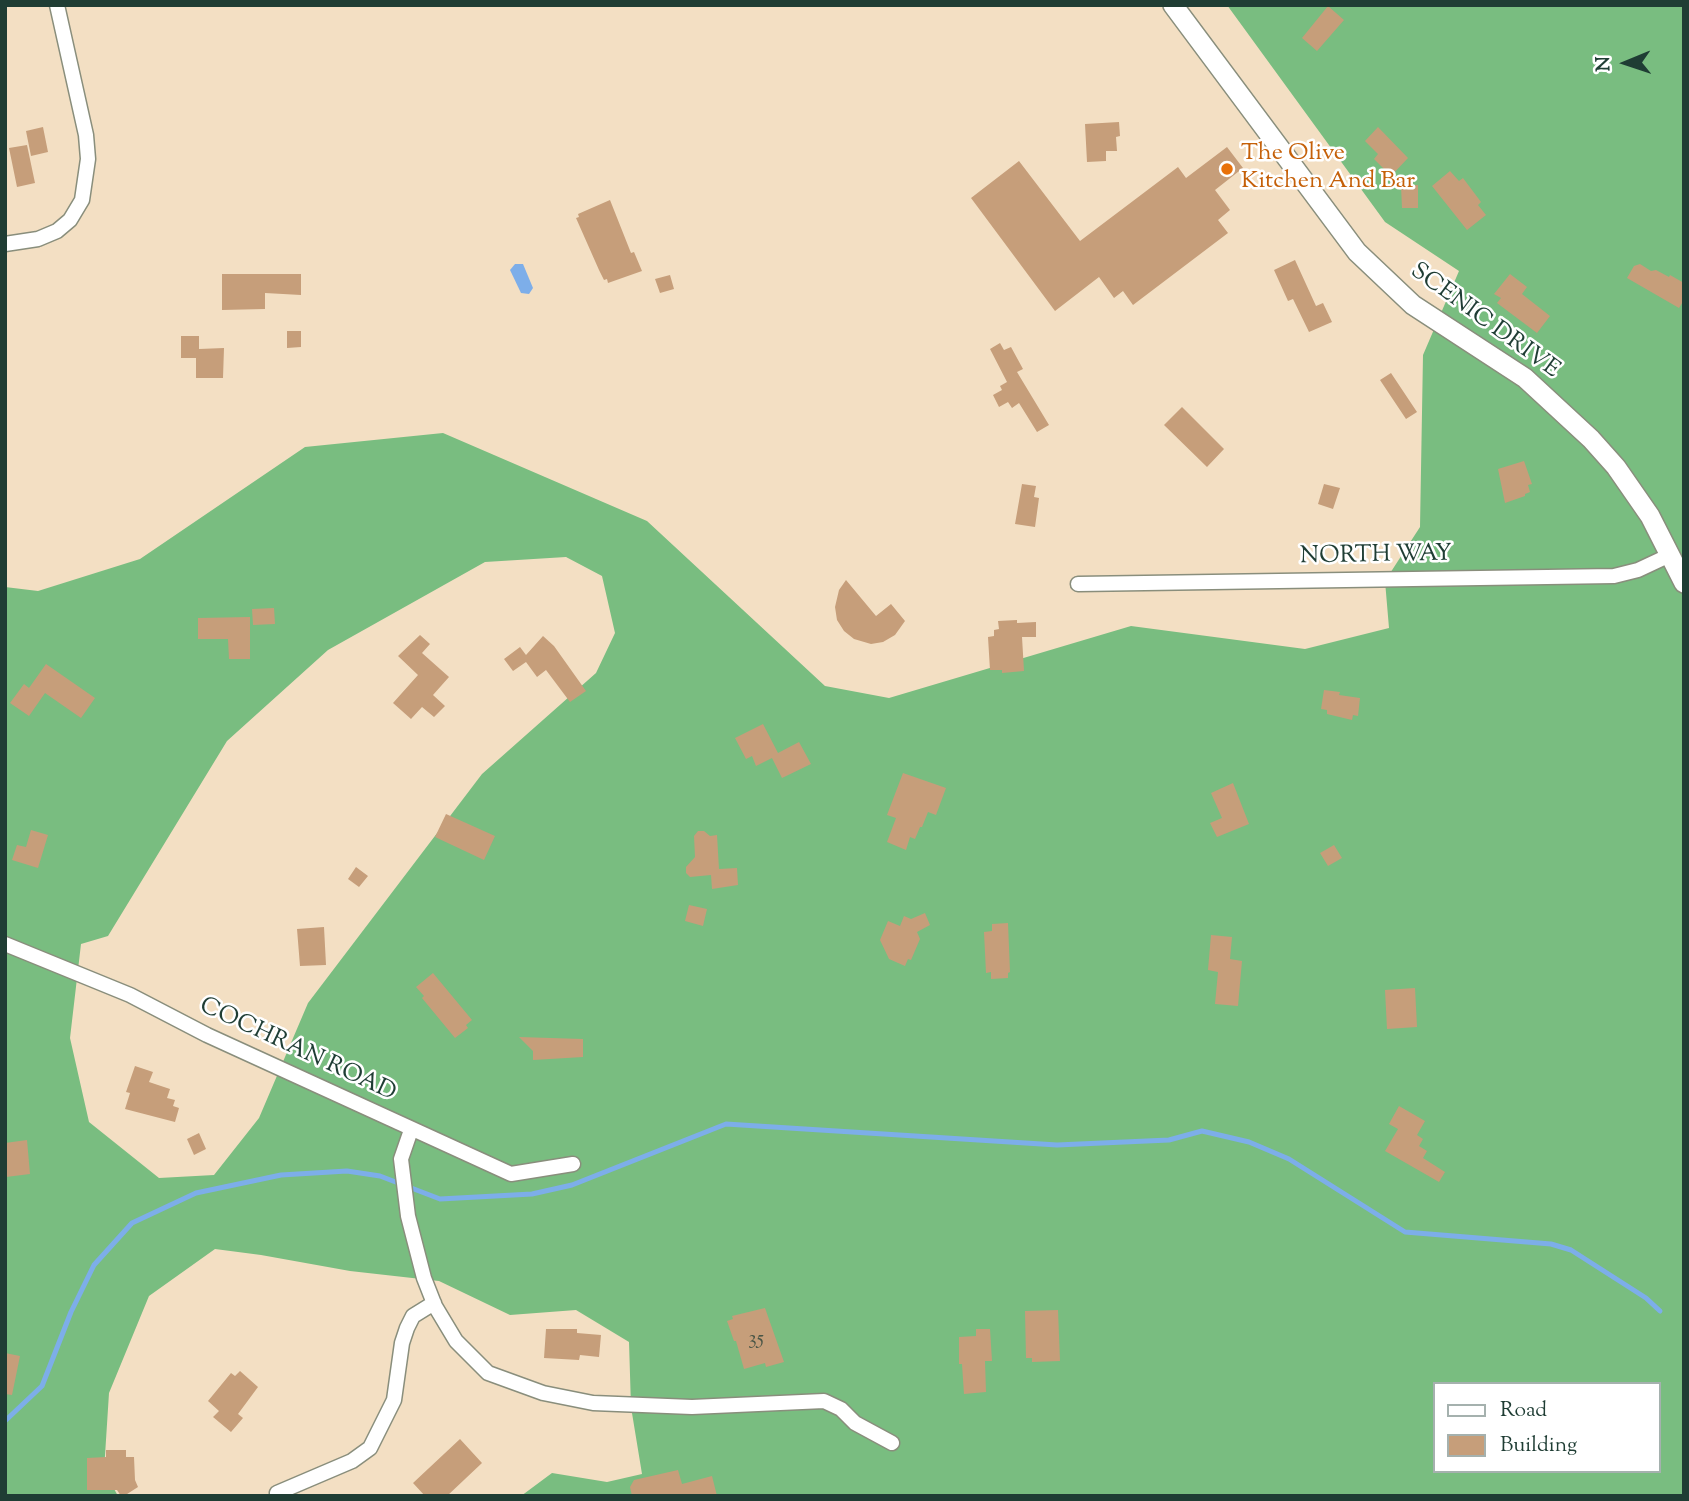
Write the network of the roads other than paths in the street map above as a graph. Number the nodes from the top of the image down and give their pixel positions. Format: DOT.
graph roads {
  1 [pos="57,5"];
  2 [pos="1173,5"];
  3 [pos="5,244"];
  4 [pos="1670,555"];
  5 [pos="1684,583"];
  6 [pos="1078,584"];
  7 [pos="5,944"];
  8 [pos="411,1130"];
  9 [pos="573,1164"];
  10 [pos="433,1303"];
  11 [pos="892,1443"];
  12 [pos="277,1493"];
  1 -- 3 [label="street"];
  2 -- 4 [label="street, SCENIC DRIVE"];
  4 -- 5 [label="street, SCENIC DRIVE"];
  4 -- 6 [label="street, NORTH WAY"];
  7 -- 8 [label="street, COCHRAN ROAD"];
  8 -- 9 [label="street, COCHRAN ROAD"];
  8 -- 10 [label="street"];
  10 -- 11 [label="street"];
  10 -- 12 [label="street"];
}
